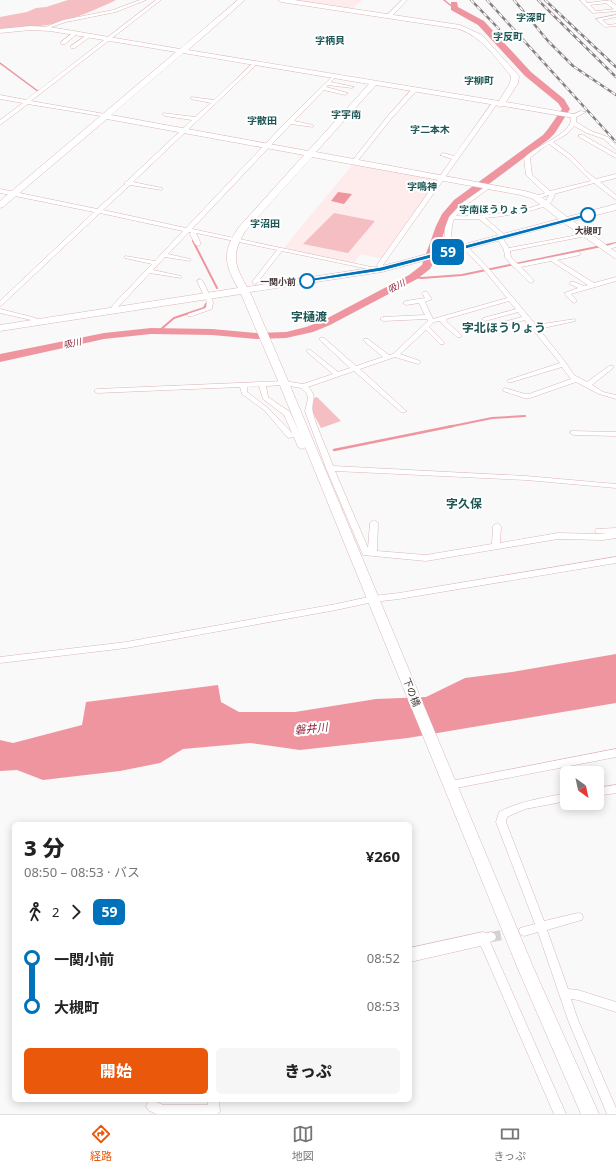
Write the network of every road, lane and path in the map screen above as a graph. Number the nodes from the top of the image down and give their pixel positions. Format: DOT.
graph roads {
  1 [pos="144,0"];
  2 [pos="159,0"];
  3 [pos="242,0"];
  4 [pos="281,0"];
  5 [pos="405,0"];
  6 [pos="582,0"];
  7 [pos="611,1"];
  8 [pos="587,4"];
  9 [pos="105,7"];
  10 [pos="616,9"];
  11 [pos="114,11"];
  12 [pos="389,16"];
  13 [pos="616,16"];
  14 [pos="616,25"];
  15 [pos="45,28"];
  16 [pos="0,31"];
  17 [pos="76,33"];
  18 [pos="89,36"];
  19 [pos="108,39"];
  20 [pos="62,43"];
  21 [pos="73,47"];
  22 [pos="181,52"];
  23 [pos="255,64"];
  24 [pos="333,77"];
  25 [pos="327,83"];
  26 [pos="373,84"];
  27 [pos="352,87"];
  28 [pos="322,88"];
  29 [pos="414,90"];
  30 [pos="345,92"];
  31 [pos="0,97"];
  32 [pos="193,98"];
  33 [pos="27,102"];
  34 [pos="214,102"];
  35 [pos="497,104"];
  36 [pos="583,112"];
  37 [pos="165,114"];
  38 [pos="105,116"];
  39 [pos="569,117"];
  40 [pos="196,119"];
  41 [pos="289,122"];
  42 [pos="0,123"];
  43 [pos="311,126"];
  44 [pos="183,131"];
  45 [pos="581,136"];
  46 [pos="550,142"];
  47 [pos="266,146"];
  48 [pos="616,148"];
  49 [pos="309,154"];
  50 [pos="443,155"];
  51 [pos="616,156"];
  52 [pos="456,158"];
  53 [pos="354,162"];
  54 [pos="616,176"];
  55 [pos="441,178"];
  56 [pos="595,181"];
  57 [pos="128,183"];
  58 [pos="484,186"];
  59 [pos="160,189"];
  60 [pos="0,191"];
  61 [pos="549,193"];
  62 [pos="12,194"];
  63 [pos="536,197"];
  64 [pos="616,198"];
  65 [pos="0,204"];
  66 [pos="543,204"];
  67 [pos="616,208"];
  68 [pos="97,212"];
  69 [pos="482,216"];
  70 [pos="452,217"];
  71 [pos="567,220"];
  72 [pos="187,230"];
  73 [pos="194,231"];
  74 [pos="586,234"];
  75 [pos="502,237"];
  76 [pos="235,240"];
  77 [pos="198,244"];
  78 [pos="616,245"];
  79 [pos="465,247"];
  80 [pos="605,248"];
  81 [pos="281,249"];
  82 [pos="507,250"];
  83 [pos="442,253"];
  84 [pos="578,254"];
  85 [pos="164,255"];
  86 [pos="616,256"];
  87 [pos="127,257"];
  88 [pos="552,259"];
  89 [pos="188,260"];
  90 [pos="156,263"];
  91 [pos="515,266"];
  92 [pos="379,270"];
  93 [pos="148,271"];
  94 [pos="179,277"];
  95 [pos="616,279"];
  96 [pos="200,281"];
  97 [pos="531,281"];
  98 [pos="255,282"];
  99 [pos="572,283"];
  100 [pos="592,285"];
  101 [pos="583,288"];
  102 [pos="244,290"];
  103 [pos="425,293"];
  104 [pos="207,296"];
  105 [pos="510,299"];
  106 [pos="421,301"];
  107 [pos="574,301"];
  108 [pos="406,303"];
  109 [pos="0,304"];
  110 [pos="113,310"];
  111 [pos="519,310"];
  112 [pos="0,311"];
  113 [pos="190,315"];
  114 [pos="442,318"];
  115 [pos="525,318"];
  116 [pos="382,319"];
  117 [pos="430,319"];
  118 [pos="485,319"];
  119 [pos="573,320"];
  120 [pos="35,322"];
  121 [pos="426,327"];
  122 [pos="0,328"];
  123 [pos="486,328"];
  124 [pos="533,328"];
  125 [pos="459,336"];
  126 [pos="322,339"];
  127 [pos="366,340"];
  128 [pos="442,343"];
  129 [pos="310,351"];
  130 [pos="395,355"];
  131 [pos="387,357"];
  132 [pos="418,362"];
  133 [pos="564,364"];
  134 [pos="611,367"];
  135 [pos="355,368"];
  136 [pos="337,374"];
  137 [pos="576,379"];
  138 [pos="510,381"];
  139 [pos="284,383"];
  140 [pos="262,384"];
  141 [pos="243,385"];
  142 [pos="303,386"];
  143 [pos="587,386"];
  144 [pos="505,390"];
  145 [pos="97,391"];
  146 [pos="616,397"];
  147 [pos="403,411"];
  148 [pos="574,433"];
  149 [pos="616,434"];
  150 [pos="291,436"];
  151 [pos="302,447"];
  152 [pos="330,468"];
  153 [pos="616,486"];
  154 [pos="374,523"];
  155 [pos="497,526"];
  156 [pos="599,531"];
  157 [pos="616,531"];
  158 [pos="616,535"];
  159 [pos="496,546"];
  160 [pos="374,554"];
  161 [pos="616,560"];
  162 [pos="375,602"];
  163 [pos="0,660"];
  164 [pos="616,753"];
  165 [pos="449,782"];
  166 [pos="616,789"];
  167 [pos="604,791"];
  168 [pos="560,798"];
  169 [pos="578,917"];
  170 [pos="541,927"];
  171 [pos="524,931"];
  172 [pos="487,938"];
  173 [pos="412,956"];
  174 [pos="565,994"];
  175 [pos="616,1007"];
  176 [pos="213,1102"];
  177 [pos="152,1106"];
  178 [pos="176,1113"];
  179 [pos="560,1114"];
  180 [pos="590,1114"];
  181 [pos="613,1114"];
  1 -- 11 [label="street"];
  2 -- 19 [label="street"];
  3 -- 22 [label="street"];
  4 -- 12 [label="street"];
  5 -- 12 [label="street"];
  6 -- 8 [label="street"];
  7 -- 8 [label="street"];
  7 -- 10 [label="street"];
  8 -- 10 [label="street"];
  9 -- 11 [label="street"];
  11 -- 15 [label="street"];
  12 -- 35 [label="street"];
  13 -- 14 [label="street"];
  15 -- 16 [label="street"];
  15 -- 17 [label="street"];
  17 -- 18 [label="street"];
  17 -- 20 [label="street"];
  18 -- 19 [label="street"];
  18 -- 21 [label="street"];
  19 -- 22 [label="street"];
  19 -- 33 [label="street"];
  22 -- 23 [label="street"];
  22 -- 38 [label="street"];
  23 -- 24 [label="street"];
  23 -- 34 [label="street"];
  24 -- 25 [label="street"];
  24 -- 26 [label="street"];
  25 -- 27 [label="street"];
  25 -- 28 [label="street"];
  26 -- 29 [label="street"];
  26 -- 49 [label="street"];
  28 -- 30 [label="street"];
  28 -- 41 [label="street"];
  29 -- 35 [label="street"];
  29 -- 53 [label="street"];
  31 -- 33 [label="street"];
  32 -- 34 [label="street"];
  33 -- 38 [label="street"];
  33 -- 42 [label="street"];
  34 -- 40 [label="street"];
  35 -- 39 [label="street"];
  35 -- 52 [label="street"];
  36 -- 39 [label="street"];
  37 -- 40 [label="street"];
  38 -- 44 [label="street"];
  38 -- 62 [label="street"];
  39 -- 46 [label="street"];
  39 -- 48 [label="street"];
  40 -- 44 [label="street"];
  41 -- 43 [label="street"];
  41 -- 47 [label="street"];
  44 -- 47 [label="street"];
  44 -- 57 [label="street"];
  45 -- 51 [label="street"];
  46 -- 56 [label="street"];
  46 -- 61 [label="street"];
  47 -- 49 [label="street"];
  47 -- 72 [label="street"];
  49 -- 53 [label="street"];
  49 -- 76 [label="street"];
  50 -- 52 [label="street"];
  52 -- 55 [label="street"];
  53 -- 55 [label="street"];
  54 -- 56 [label="street"];
  55 -- 58 [label="street"];
  55 -- 92 [label="street"];
  56 -- 61 [label="street"];
  56 -- 64 [label="street"];
  57 -- 59 [label="street"];
  57 -- 68 [label="street"];
  58 -- 63 [label="street"];
  58 -- 70 [label="street"];
  60 -- 62 [label="street"];
  61 -- 63 [label="street"];
  61 -- 66 [label="street"];
  62 -- 65 [label="street"];
  62 -- 68 [label="street"];
  63 -- 66 [label="street"];
  66 -- 69 [label="street"];
  66 -- 71 [label="street"];
  67 -- 71 [label="street"];
  68 -- 72 [label="street"];
  68 -- 109 [label="street"];
  69 -- 70 [label="street"];
  69 -- 75 [label="street"];
  70 -- 83 [label="street"];
  71 -- 74 [label="street"];
  71 -- 75 [label="street"];
  72 -- 73 [label="street"];
  72 -- 85 [label="street"];
  73 -- 76 [label="street"];
  73 -- 77 [label="street"];
  74 -- 80 [label="street"];
  74 -- 82 [label="street"];
  75 -- 79 [label="street"];
  75 -- 82 [label="street"];
  76 -- 81 [label="street"];
  76 -- 102 [label="street, 下の橋"];
  78 -- 80 [label="street"];
  79 -- 83 [label="street"];
  79 -- 105 [label="street"];
  80 -- 86 [label="street"];
  81 -- 92 [label="street"];
  81 -- 98 [label="street"];
  82 -- 91 [label="street"];
  83 -- 92 [label="street"];
  84 -- 88 [label="street"];
  85 -- 89 [label="street"];
  85 -- 90 [label="street"];
  87 -- 90 [label="street"];
  88 -- 91 [label="street"];
  88 -- 100 [label="street"];
  90 -- 93 [label="street"];
  91 -- 97 [label="street"];
  92 -- 102 [label="street"];
  93 -- 94 [label="street"];
  93 -- 110 [label="street"];
  95 -- 100 [label="street"];
  96 -- 104 [label="street"];
  99 -- 101 [label="street"];
  100 -- 101 [label="street"];
  101 -- 107 [label="street"];
  102 -- 104 [label="street"];
  102 -- 139 [label="street, 下の橋"];
  103 -- 106 [label="street"];
  104 -- 110 [label="street"];
  104 -- 113 [label="street"];
  105 -- 111 [label="street"];
  105 -- 114 [label="street"];
  106 -- 108 [label="street"];
  106 -- 117 [label="street"];
  110 -- 120 [label="street"];
  111 -- 115 [label="street"];
  111 -- 118 [label="street"];
  112 -- 120 [label="street"];
  114 -- 117 [label="street"];
  114 -- 125 [label="street"];
  115 -- 123 [label="street"];
  115 -- 124 [label="street"];
  116 -- 117 [label="street"];
  117 -- 121 [label="street"];
  119 -- 124 [label="street"];
  120 -- 122 [label="street"];
  121 -- 128 [label="street"];
  121 -- 130 [label="street"];
  124 -- 133 [label="street"];
  126 -- 135 [label="street"];
  127 -- 131 [label="street"];
  129 -- 136 [label="street"];
  130 -- 131 [label="street"];
  130 -- 132 [label="street"];
  131 -- 135 [label="street"];
  133 -- 137 [label="street"];
  133 -- 138 [label="street"];
  134 -- 143 [label="street"];
  135 -- 136 [label="street"];
  135 -- 147 [label="street"];
  136 -- 142 [label="street"];
  137 -- 143 [label="street"];
  137 -- 144 [label="street"];
  139 -- 140 [label="street"];
  139 -- 142 [label="street"];
  139 -- 162 [label="street, 下の橋"];
  140 -- 141 [label="street"];
  140 -- 151 [label="street"];
  141 -- 145 [label="street"];
  141 -- 150 [label="street"];
  142 -- 152 [label="street"];
  143 -- 146 [label="street"];
  148 -- 149 [label="street"];
  152 -- 153 [label="street"];
  152 -- 160 [label="street"];
  154 -- 160 [label="street"];
  155 -- 159 [label="street"];
  156 -- 157 [label="street"];
  158 -- 159 [label="street"];
  159 -- 160 [label="street"];
  161 -- 162 [label="street"];
  162 -- 163 [label="street"];
  162 -- 165 [label="street, 下の橋"];
  164 -- 165 [label="street"];
  165 -- 180 [label="street, 下の橋"];
  166 -- 167 [label="street"];
  168 -- 170 [label="street"];
  169 -- 170 [label="street"];
  170 -- 171 [label="street"];
  170 -- 174 [label="street"];
  172 -- 173 [label="street"];
  172 -- 179 [label="street"];
  174 -- 175 [label="street"];
  174 -- 181 [label="street"];
  176 -- 178 [label="street"];
  177 -- 178 [label="street"];
}
